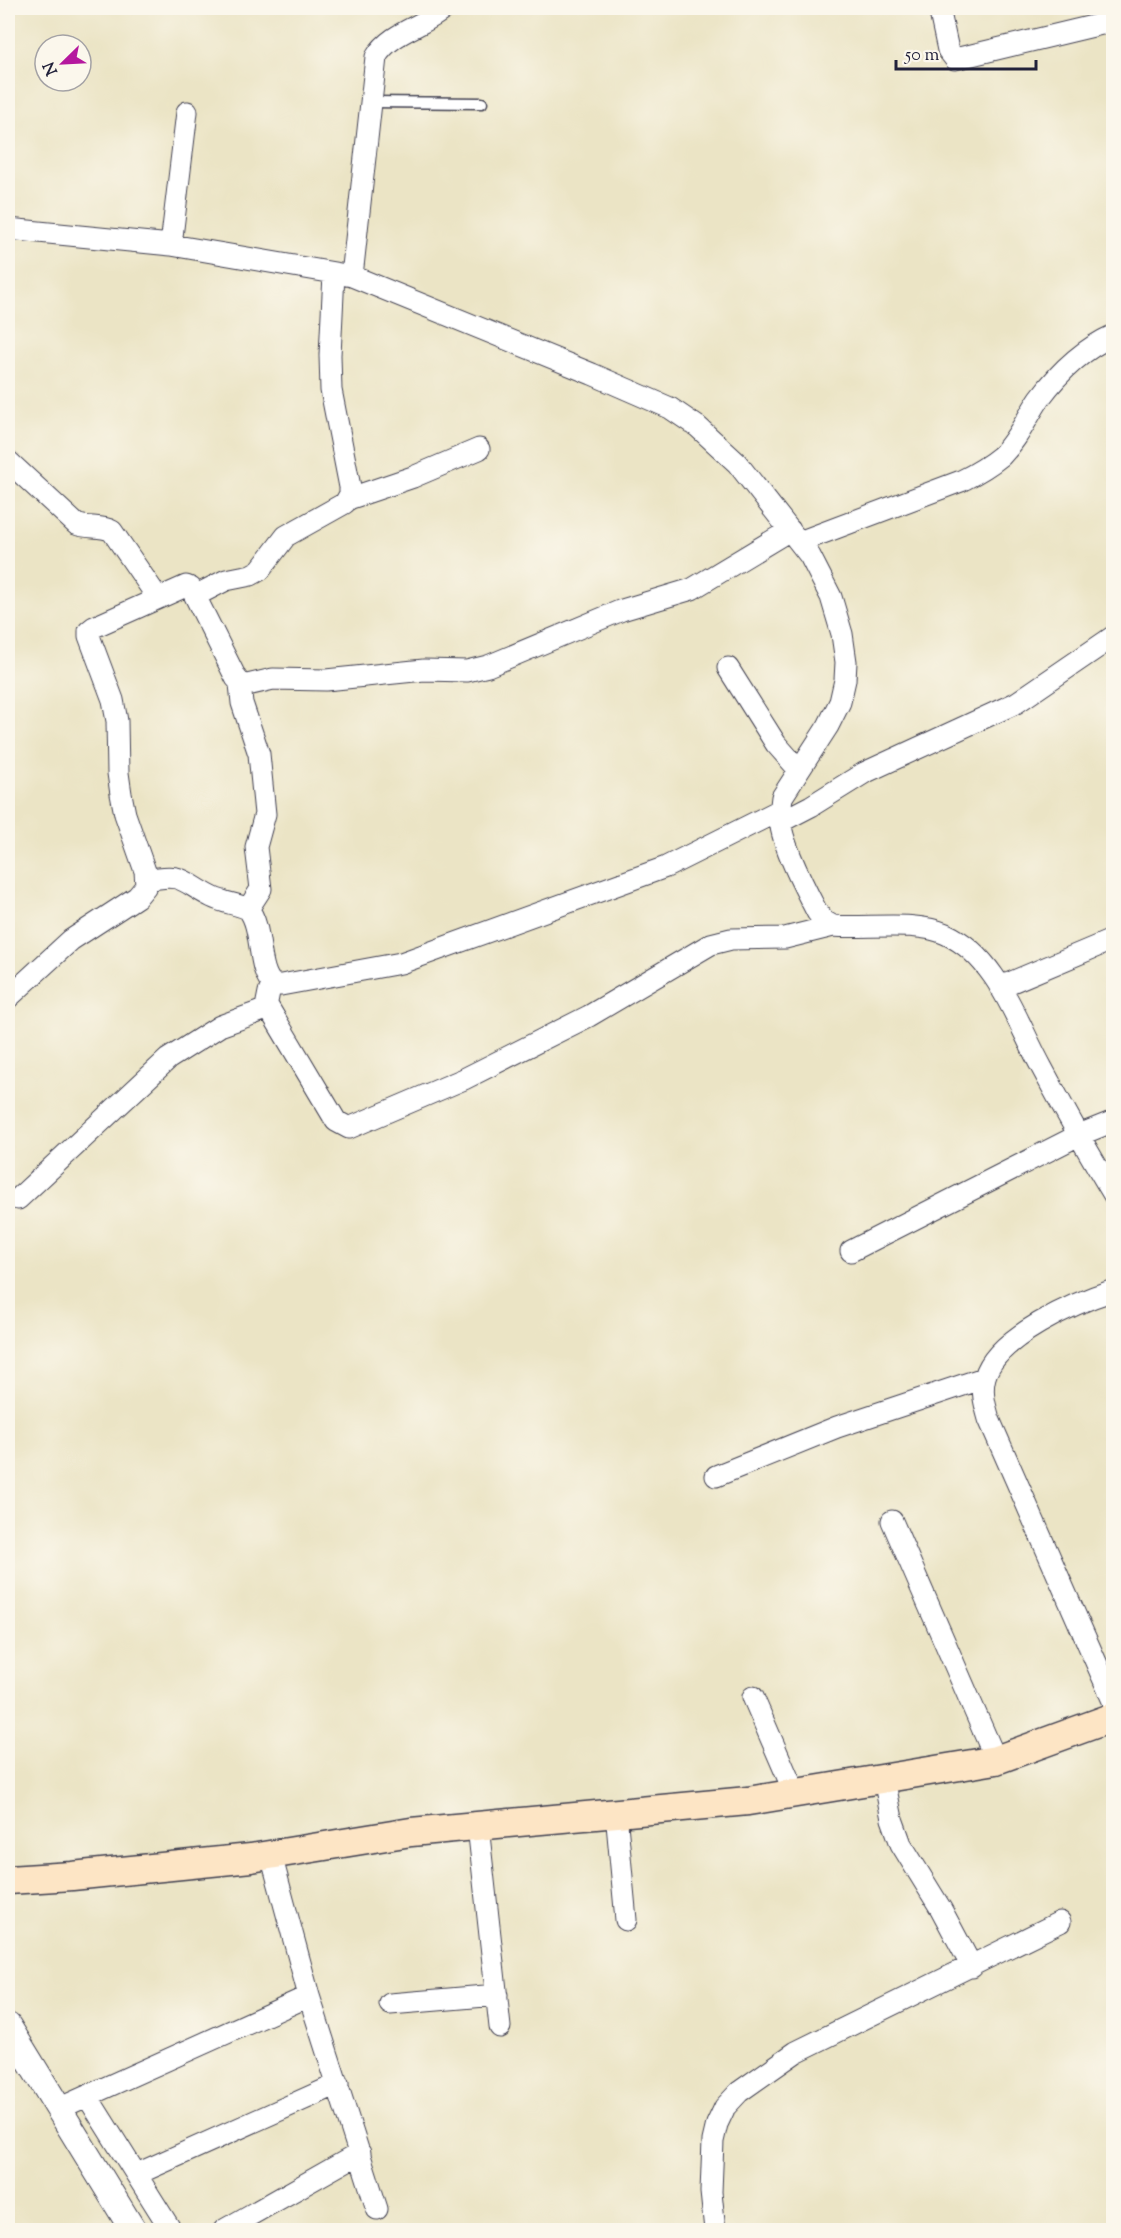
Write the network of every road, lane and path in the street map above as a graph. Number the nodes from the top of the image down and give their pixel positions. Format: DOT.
graph roads {
  1 [pos="445,8"];
  2 [pos="939,8"];
  3 [pos="1113,21"];
  4 [pos="370,102"];
  5 [pos="482,103"];
  6 [pos="187,112"];
  7 [pos="8,229"];
  8 [pos="171,245"];
  9 [pos="343,275"];
  10 [pos="1113,335"];
  11 [pos="479,449"];
  12 [pos="8,461"];
  13 [pos="348,499"];
  14 [pos="795,536"];
  15 [pos="195,596"];
  16 [pos="158,598"];
  17 [pos="1113,636"];
  18 [pos="728,668"];
  19 [pos="240,684"];
  20 [pos="799,770"];
  21 [pos="780,816"];
  22 [pos="147,880"];
  23 [pos="248,909"];
  24 [pos="832,926"];
  25 [pos="1113,939"];
  26 [pos="270,982"];
  27 [pos="1000,987"];
  28 [pos="8,998"];
  29 [pos="267,1005"];
  30 [pos="1113,1121"];
  31 [pos="1079,1135"];
  32 [pos="1113,1195"];
  33 [pos="18,1199"];
  34 [pos="851,1251"];
  35 [pos="1113,1290"];
  36 [pos="984,1378"];
  37 [pos="716,1476"];
  38 [pos="892,1521"];
  39 [pos="753,1697"];
  40 [pos="1113,1703"];
  41 [pos="1113,1717"];
  42 [pos="996,1760"];
  43 [pos="884,1779"];
  44 [pos="795,1794"];
  45 [pos="616,1813"];
  46 [pos="478,1826"];
  47 [pos="271,1854"];
  48 [pos="8,1880"];
  49 [pos="626,1920"];
  50 [pos="1060,1923"];
  51 [pos="972,1967"];
  52 [pos="497,1995"];
  53 [pos="309,1996"];
  54 [pos="390,2004"];
  55 [pos="8,2026"];
  56 [pos="500,2027"];
  57 [pos="338,2084"];
  58 [pos="87,2096"];
  59 [pos="58,2109"];
  60 [pos="360,2153"];
  61 [pos="137,2174"];
  62 [pos="150,2196"];
  63 [pos="120,2208"];
  64 [pos="377,2209"];
  65 [pos="134,2230"];
  66 [pos="171,2230"];
  67 [pos="224,2230"];
  68 [pos="715,2230"];
  1 -- 4 [label="street"];
  2 -- 3 [label="street"];
  4 -- 5 [label="lane"];
  4 -- 9 [label="street"];
  6 -- 8 [label="street"];
  7 -- 8 [label="street"];
  8 -- 9 [label="street"];
  9 -- 13 [label="street"];
  9 -- 14 [label="street"];
  10 -- 14 [label="street"];
  11 -- 13 [label="street"];
  12 -- 16 [label="street"];
  13 -- 15 [label="street"];
  14 -- 19 [label="street"];
  14 -- 20 [label="street"];
  15 -- 16 [label="street"];
  15 -- 19 [label="street"];
  16 -- 22 [label="street"];
  17 -- 21 [label="street"];
  18 -- 20 [label="street"];
  19 -- 23 [label="street"];
  20 -- 21 [label="street"];
  21 -- 24 [label="street"];
  21 -- 26 [label="street"];
  22 -- 23 [label="street"];
  22 -- 28 [label="street"];
  23 -- 26 [label="street"];
  24 -- 27 [label="street"];
  24 -- 29 [label="street"];
  25 -- 27 [label="street"];
  26 -- 29 [label="street"];
  27 -- 31 [label="street"];
  29 -- 33 [label="street"];
  30 -- 31 [label="street"];
  31 -- 32 [label="street"];
  31 -- 34 [label="street"];
  35 -- 36 [label="street"];
  36 -- 37 [label="street"];
  36 -- 40 [label="street"];
  38 -- 42 [label="street"];
  39 -- 44 [label="street"];
  41 -- 42 [label="main road"];
  42 -- 43 [label="main road"];
  43 -- 44 [label="main road"];
  43 -- 51 [label="street"];
  44 -- 45 [label="main road"];
  45 -- 46 [label="main road"];
  45 -- 49 [label="street"];
  46 -- 47 [label="main road"];
  46 -- 52 [label="street"];
  47 -- 48 [label="main road"];
  47 -- 53 [label="street"];
  50 -- 51 [label="street"];
  51 -- 68 [label="street"];
  52 -- 54 [label="street"];
  52 -- 56 [label="street"];
  53 -- 57 [label="street"];
  53 -- 58 [label="street"];
  55 -- 59 [label="street"];
  57 -- 60 [label="street"];
  57 -- 61 [label="street"];
  58 -- 59 [label="street"];
  58 -- 61 [label="street"];
  59 -- 63 [label="street"];
  60 -- 64 [label="street"];
  60 -- 67 [label="street"];
  61 -- 62 [label="street"];
  62 -- 63 [label="street"];
  62 -- 66 [label="street"];
  63 -- 65 [label="street"];
}
